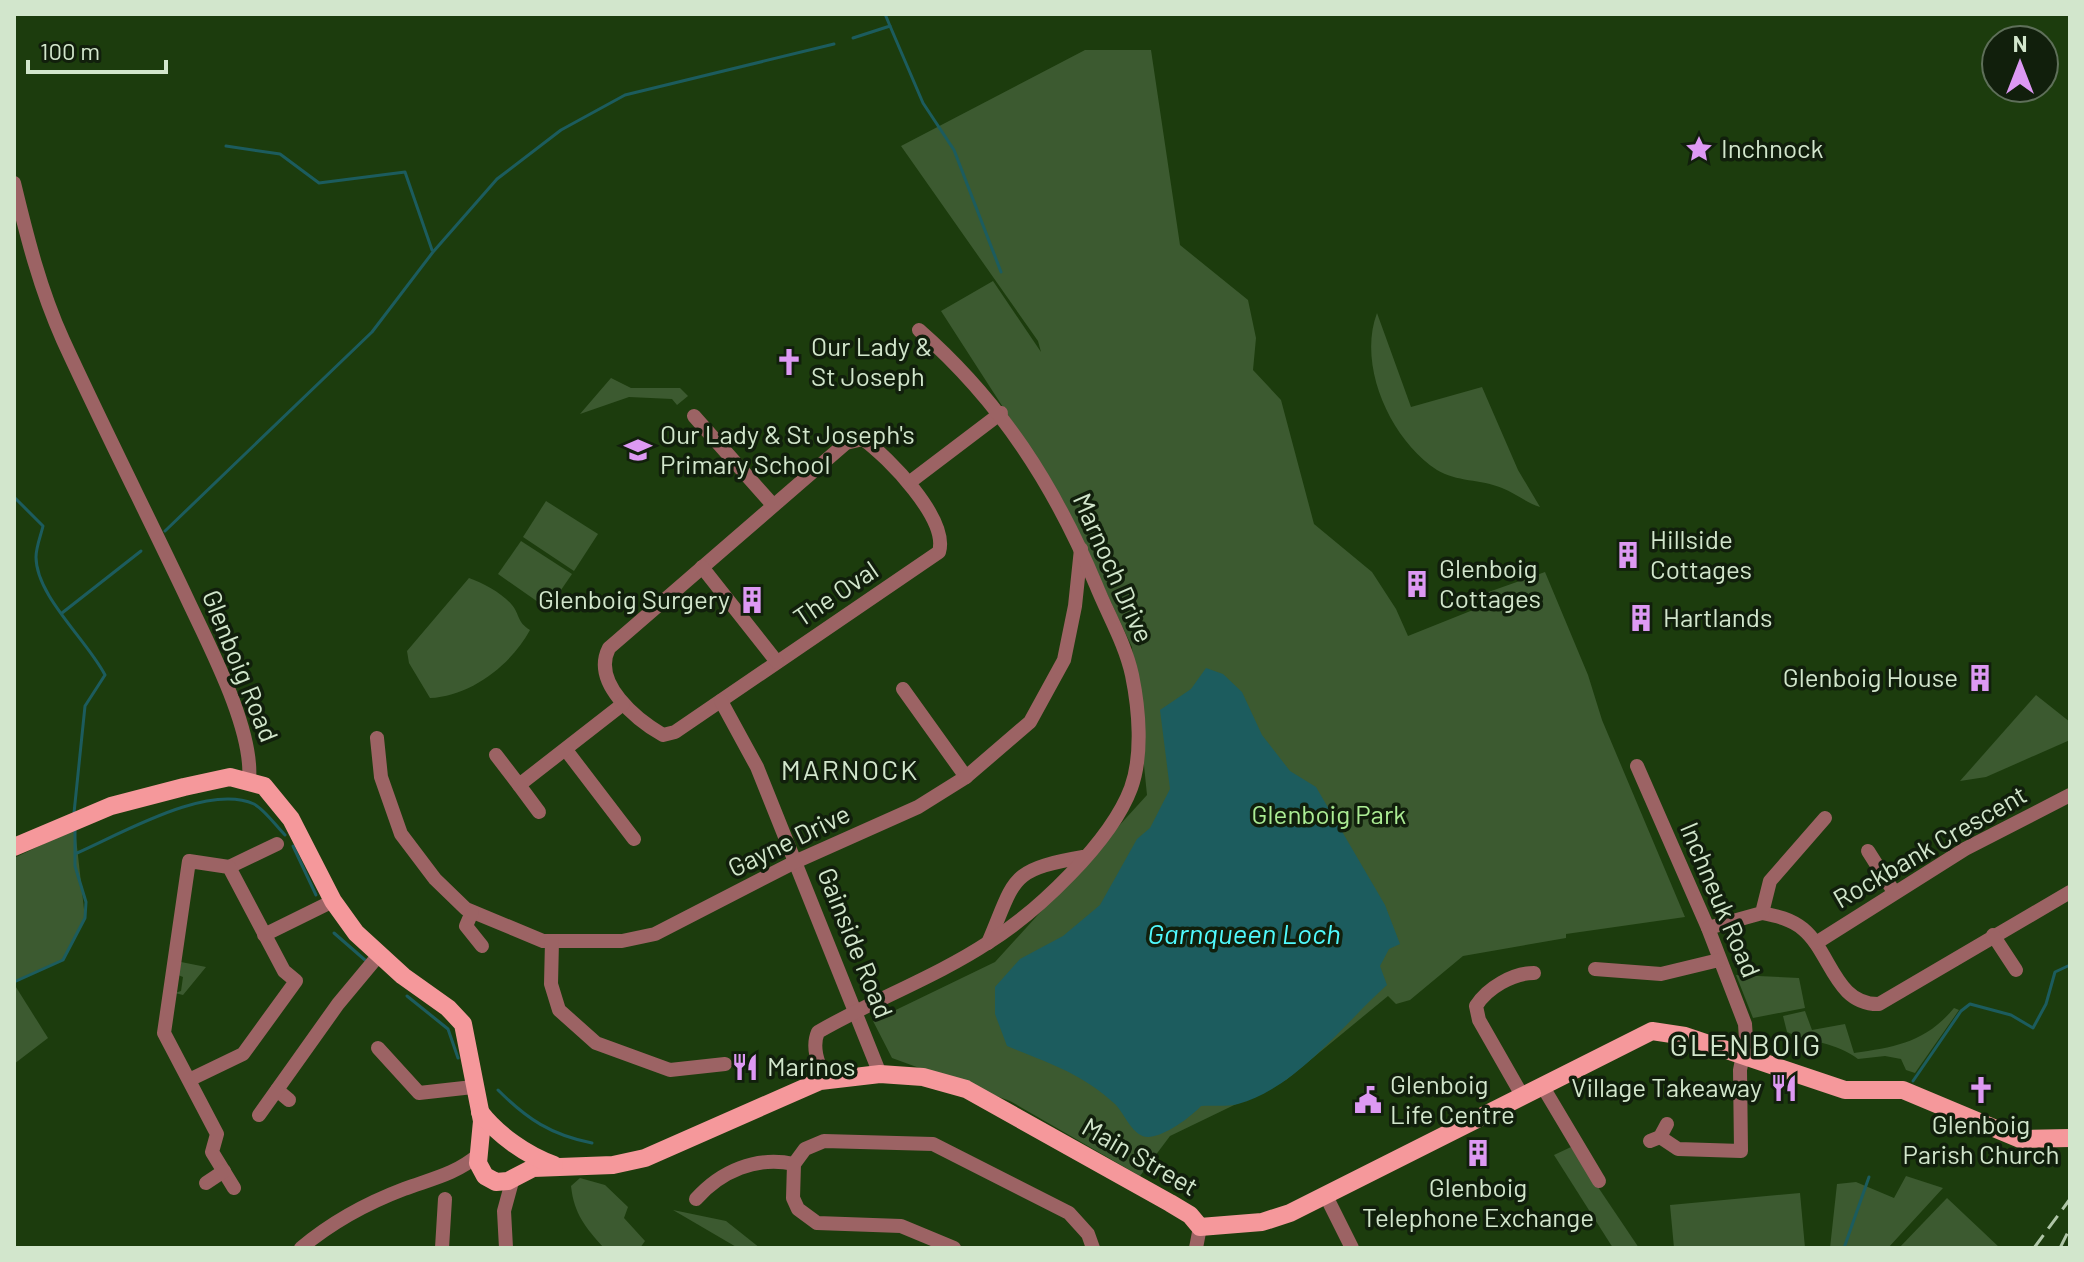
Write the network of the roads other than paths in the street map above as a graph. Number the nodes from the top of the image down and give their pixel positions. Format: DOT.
graph roads {
  1 [pos="14,183"];
  2 [pos="919,330"];
  3 [pos="1001,413"];
  4 [pos="694,416"];
  5 [pos="910,482"];
  6 [pos="772,504"];
  7 [pos="1081,549"];
  8 [pos="702,567"];
  9 [pos="1103,602"];
  10 [pos="1075,606"];
  11 [pos="777,662"];
  12 [pos="903,689"];
  13 [pos="721,701"];
  14 [pos="623,704"];
  15 [pos="377,738"];
  16 [pos="566,750"];
  17 [pos="496,755"];
  18 [pos="1637,766"];
  19 [pos="966,777"];
  20 [pos="249,780"];
  21 [pos="519,785"];
  22 [pos="2070,795"];
  23 [pos="539,812"];
  24 [pos="1825,818"];
  25 [pos="634,839"];
  26 [pos="277,844"];
  27 [pos="14,847"];
  28 [pos="1868,851"];
  29 [pos="1796,852"];
  30 [pos="1083,857"];
  31 [pos="797,861"];
  32 [pos="1809,864"];
  33 [pos="229,867"];
  34 [pos="1894,892"];
  35 [pos="2070,892"];
  36 [pos="333,901"];
  37 [pos="472,912"];
  38 [pos="1762,913"];
  39 [pos="1708,928"];
  40 [pos="264,935"];
  41 [pos="1993,935"];
  42 [pos="552,941"];
  43 [pos="987,943"];
  44 [pos="1816,943"];
  45 [pos="482,946"];
  46 [pos="378,956"];
  47 [pos="1719,960"];
  48 [pos="1595,969"];
  49 [pos="2016,970"];
  50 [pos="1534,973"];
  51 [pos="856,1010"];
  52 [pos="378,1048"];
  53 [pos="1742,1055"];
  54 [pos="725,1064"];
  55 [pos="880,1074"];
  56 [pos="189,1080"];
  57 [pos="825,1080"];
  58 [pos="473,1087"];
  59 [pos="1543,1087"];
  60 [pos="277,1090"];
  61 [pos="1523,1097"];
  62 [pos="289,1100"];
  63 [pos="480,1112"];
  64 [pos="259,1115"];
  65 [pos="1659,1134"];
  66 [pos="2070,1138"];
  67 [pos="513,1142"];
  68 [pos="480,1151"];
  69 [pos="794,1164"];
  70 [pos="557,1166"];
  71 [pos="224,1171"];
  72 [pos="446,1175"];
  73 [pos="515,1177"];
  74 [pos="488,1178"];
  75 [pos="1599,1181"];
  76 [pos="206,1183"];
  77 [pos="234,1188"];
  78 [pos="1326,1196"];
  79 [pos="445,1199"];
  80 [pos="696,1199"];
  81 [pos="504,1211"];
  82 [pos="1200,1227"];
  83 [pos="1091,1247"];
  84 [pos="301,1248"];
  85 [pos="442,1248"];
  86 [pos="506,1248"];
  87 [pos="954,1248"];
  88 [pos="1196,1248"];
  89 [pos="1352,1248"];
  1 -- 20 [label="street, Glenboig Road"];
  2 -- 3 [label="street, Marnoch Drive"];
  3 -- 5 [label="street"];
  3 -- 7 [label="street, Marnoch Drive"];
  4 -- 6 [label="street"];
  5 -- 6 [label="street, The Oval"];
  5 -- 11 [label="street, The Oval"];
  6 -- 8 [label="street, The Oval"];
  7 -- 9 [label="street, Marnoch Drive"];
  7 -- 10 [label="street, Gayne Drive"];
  8 -- 11 [label="street"];
  8 -- 14 [label="street, The Oval"];
  9 -- 10 [label="street"];
  9 -- 30 [label="street, Marnoch Drive"];
  10 -- 19 [label="street, Gayne Drive"];
  11 -- 13 [label="street, The Oval"];
  12 -- 19 [label="street"];
  13 -- 14 [label="street, The Oval"];
  13 -- 31 [label="street, Gainside Road"];
  14 -- 16 [label="street"];
  15 -- 37 [label="street, Gayne Drive"];
  16 -- 21 [label="street"];
  16 -- 25 [label="street"];
  17 -- 21 [label="street"];
  18 -- 39 [label="street, Inchneuk Road"];
  19 -- 31 [label="street, Gayne Drive"];
  20 -- 27 [label="main road"];
  20 -- 36 [label="main road, Glenboig Road"];
  21 -- 23 [label="street"];
  22 -- 34 [label="street, Rockbank Crescent"];
  24 -- 29 [label="street"];
  26 -- 33 [label="street"];
  28 -- 34 [label="street"];
  29 -- 32 [label="street"];
  29 -- 38 [label="street"];
  30 -- 43 [label="street, Marnoch Drive"];
  30 -- 43 [label="street"];
  31 -- 42 [label="street, Gayne Drive"];
  31 -- 51 [label="street, Gainside Road"];
  33 -- 40 [label="street"];
  33 -- 56 [label="street"];
  34 -- 44 [label="street, Rockbank Crescent"];
  35 -- 41 [label="street"];
  36 -- 40 [label="street"];
  36 -- 46 [label="main road, Glenboig Road"];
  37 -- 42 [label="street, Gayne Drive"];
  37 -- 45 [label="street"];
  38 -- 39 [label="street"];
  38 -- 44 [label="street"];
  39 -- 47 [label="street, Inchneuk Road"];
  40 -- 56 [label="street"];
  41 -- 44 [label="street"];
  41 -- 49 [label="street"];
  42 -- 54 [label="street"];
  43 -- 51 [label="street, Marnoch Drive"];
  46 -- 58 [label="main road, Glenboig Road"];
  46 -- 60 [label="street"];
  47 -- 48 [label="street"];
  47 -- 53 [label="street, Inchneuk Road"];
  50 -- 61 [label="street"];
  51 -- 55 [label="street, Gainside Road"];
  51 -- 57 [label="street, Marnoch Drive"];
  52 -- 58 [label="street"];
  53 -- 59 [label="main road, Main Street"];
  53 -- 65 [label="street, Inchneuk Road"];
  53 -- 66 [label="main road, Main Street"];
  55 -- 57 [label="main road, Main Street"];
  55 -- 82 [label="main road, Main Street"];
  56 -- 71 [label="street"];
  57 -- 70 [label="main road, Main Street"];
  58 -- 63 [label="main road, Glenboig Road"];
  59 -- 61 [label="main road, Main Street"];
  59 -- 75 [label="street"];
  60 -- 62 [label="street"];
  60 -- 64 [label="street"];
  61 -- 78 [label="main road, Main Street"];
  63 -- 67 [label="main road"];
  63 -- 68 [label="main road, Glenboig Road"];
  67 -- 68 [label="main road"];
  67 -- 70 [label="main road"];
  67 -- 73 [label="main road"];
  68 -- 72 [label="street"];
  68 -- 74 [label="main road"];
  69 -- 80 [label="street"];
  69 -- 83 [label="street"];
  69 -- 87 [label="street"];
  70 -- 73 [label="main road"];
  71 -- 76 [label="street"];
  71 -- 77 [label="street"];
  72 -- 74 [label="street"];
  72 -- 84 [label="street"];
  73 -- 74 [label="main road"];
  73 -- 81 [label="street"];
  74 -- 81 [label="street"];
  78 -- 82 [label="main road, Main Street"];
  78 -- 89 [label="street"];
  79 -- 85 [label="street"];
  81 -- 86 [label="street"];
  82 -- 88 [label="street"];
}
